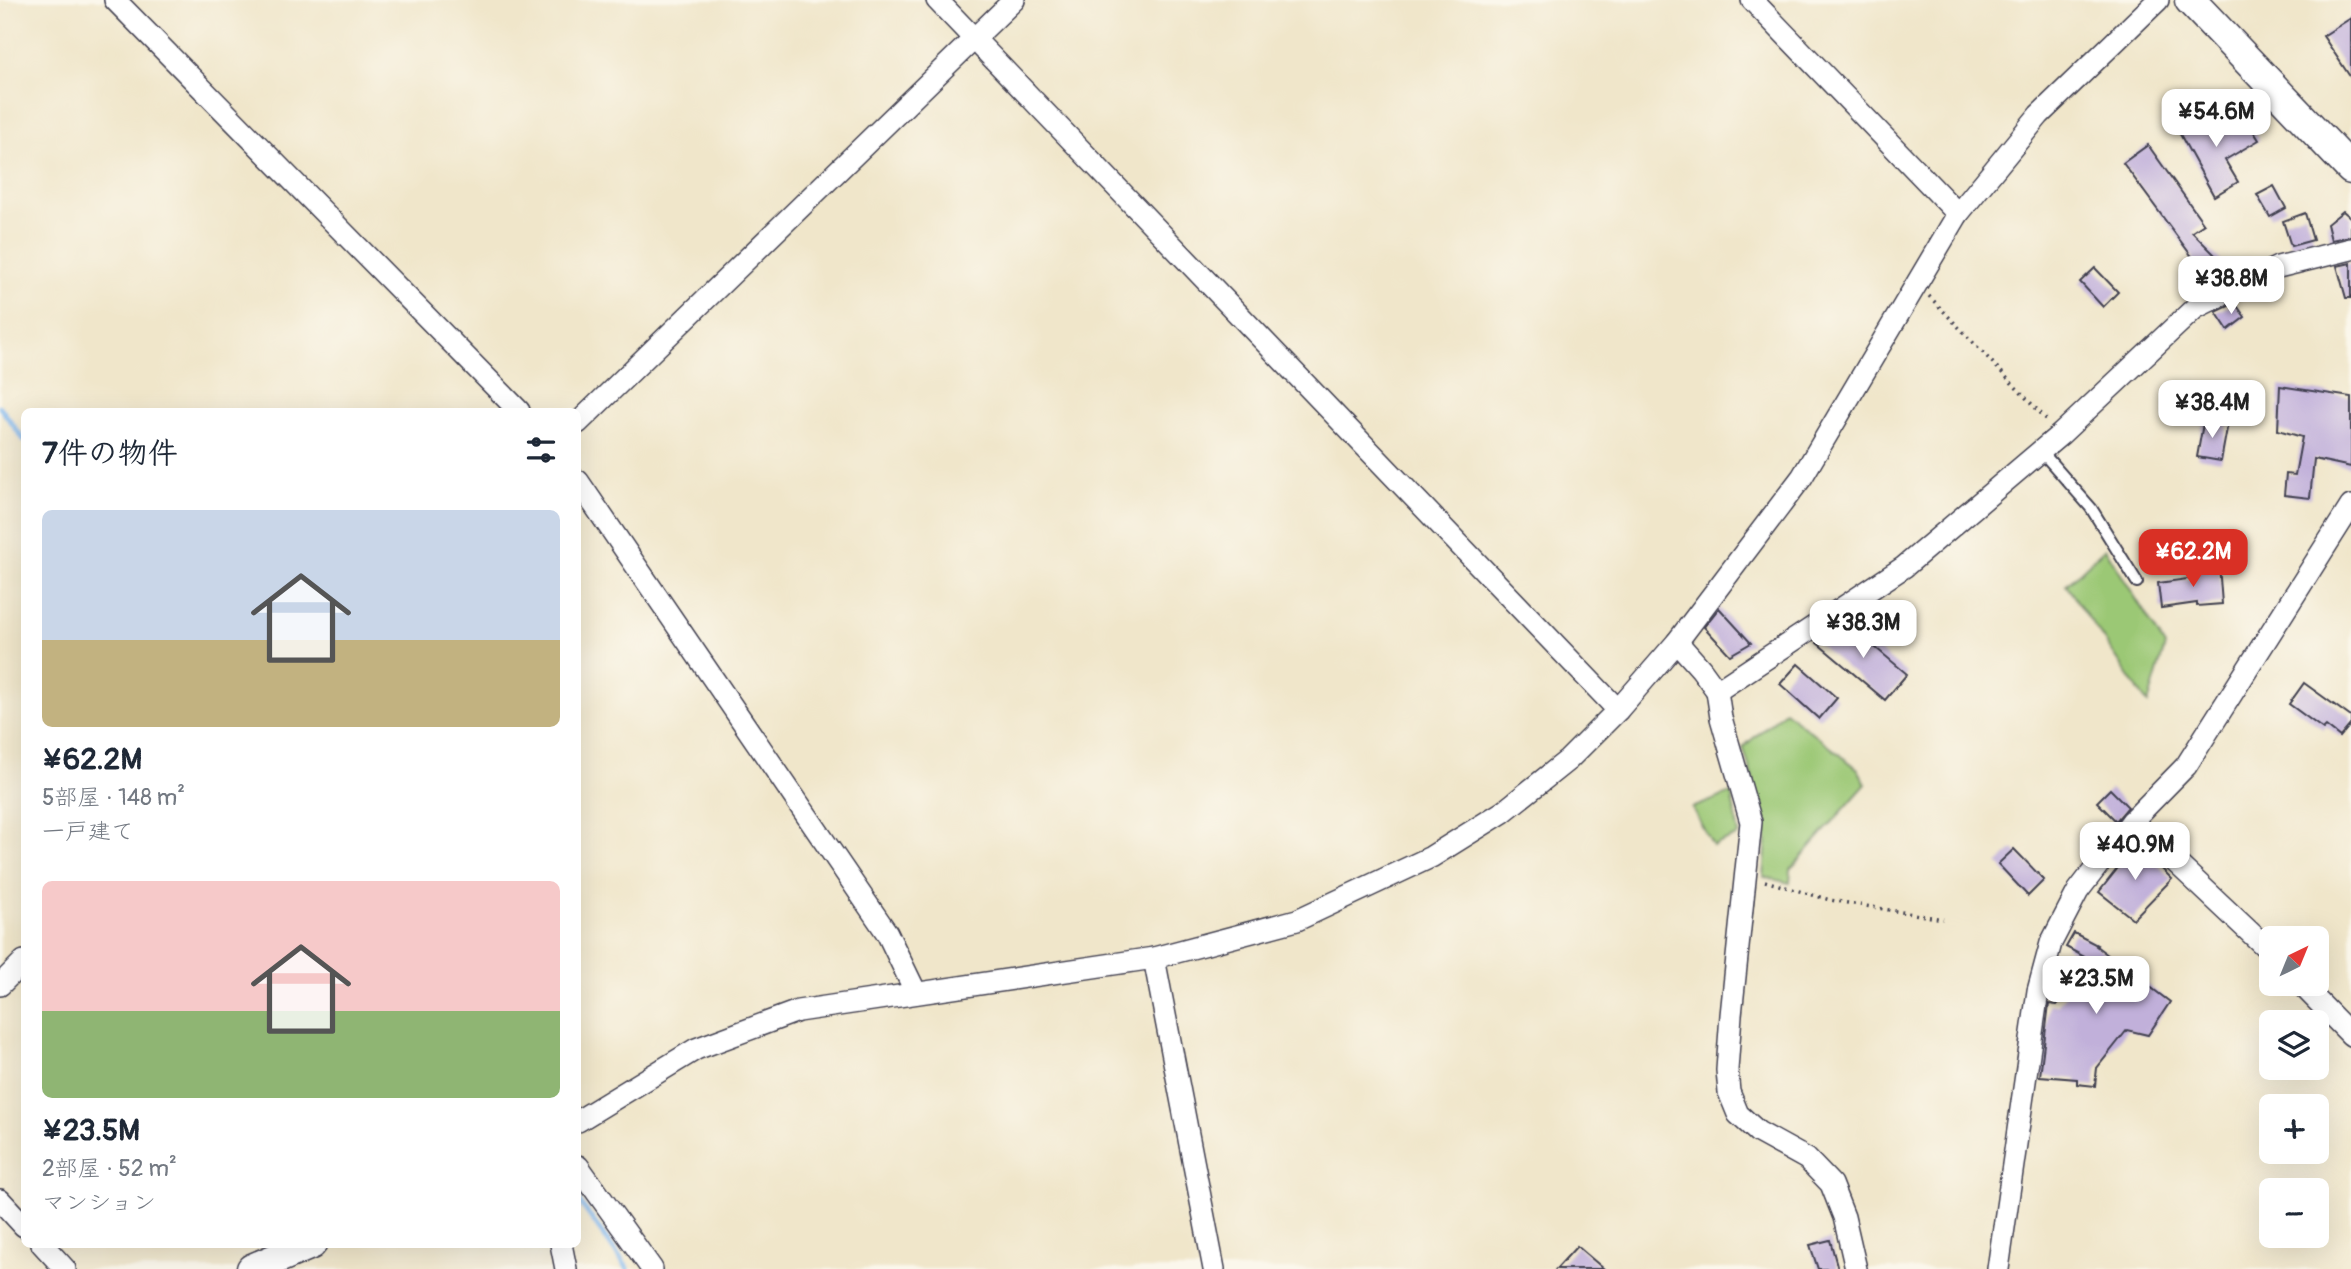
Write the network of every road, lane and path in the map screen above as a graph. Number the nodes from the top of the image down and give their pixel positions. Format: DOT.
graph roads {
  1 [pos="115,0"];
  2 [pos="937,0"];
  3 [pos="1014,0"];
  4 [pos="1752,0"];
  5 [pos="2158,0"];
  6 [pos="2190,0"];
  7 [pos="974,38"];
  8 [pos="2351,169"];
  9 [pos="1958,214"];
  10 [pos="2351,249"];
  11 [pos="1917,283"];
  12 [pos="516,408"];
  13 [pos="581,420"];
  14 [pos="2061,434"];
  15 [pos="2041,451"];
  16 [pos="581,485"];
  17 [pos="2351,506"];
  18 [pos="2137,582"];
  19 [pos="1678,642"];
  20 [pos="1717,691"];
  21 [pos="1618,710"];
  22 [pos="2132,821"];
  23 [pos="1746,875"];
  24 [pos="1943,919"];
  25 [pos="2259,941"];
  26 [pos="1154,958"];
  27 [pos="21,964"];
  28 [pos="0,985"];
  29 [pos="916,993"];
  30 [pos="2313,996"];
  31 [pos="2351,1035"];
  32 [pos="581,1120"];
  33 [pos="581,1170"];
  34 [pos="0,1200"];
  35 [pos="21,1223"];
  36 [pos="46,1248"];
  37 [pos="302,1248"];
  38 [pos="562,1248"];
  39 [pos="65,1269"];
  40 [pos="252,1269"];
  41 [pos="566,1269"];
  42 [pos="652,1269"];
  43 [pos="1214,1269"];
  44 [pos="1856,1269"];
  45 [pos="1998,1269"];
  1 -- 12 [label="street"];
  2 -- 7 [label="street"];
  3 -- 7 [label="street"];
  4 -- 9 [label="street"];
  5 -- 9 [label="street"];
  6 -- 8 [label="street"];
  7 -- 13 [label="street"];
  7 -- 21 [label="street"];
  9 -- 11 [label="street"];
  10 -- 14 [label="street"];
  11 -- 14 [label="path"];
  11 -- 19 [label="street"];
  14 -- 15 [label="street"];
  15 -- 18 [label="lane"];
  15 -- 20 [label="street"];
  16 -- 29 [label="street"];
  17 -- 22 [label="street"];
  19 -- 20 [label="street"];
  19 -- 21 [label="street"];
  20 -- 23 [label="street"];
  21 -- 26 [label="street"];
  22 -- 25 [label="street"];
  22 -- 45 [label="street"];
  23 -- 24 [label="path"];
  23 -- 44 [label="street"];
  26 -- 29 [label="street"];
  26 -- 43 [label="street"];
  27 -- 28 [label="street"];
  29 -- 32 [label="street"];
  30 -- 31 [label="street"];
  33 -- 42 [label="street"];
  34 -- 35 [label="street"];
  36 -- 39 [label="street"];
  37 -- 40 [label="street"];
  38 -- 41 [label="street"];
}
